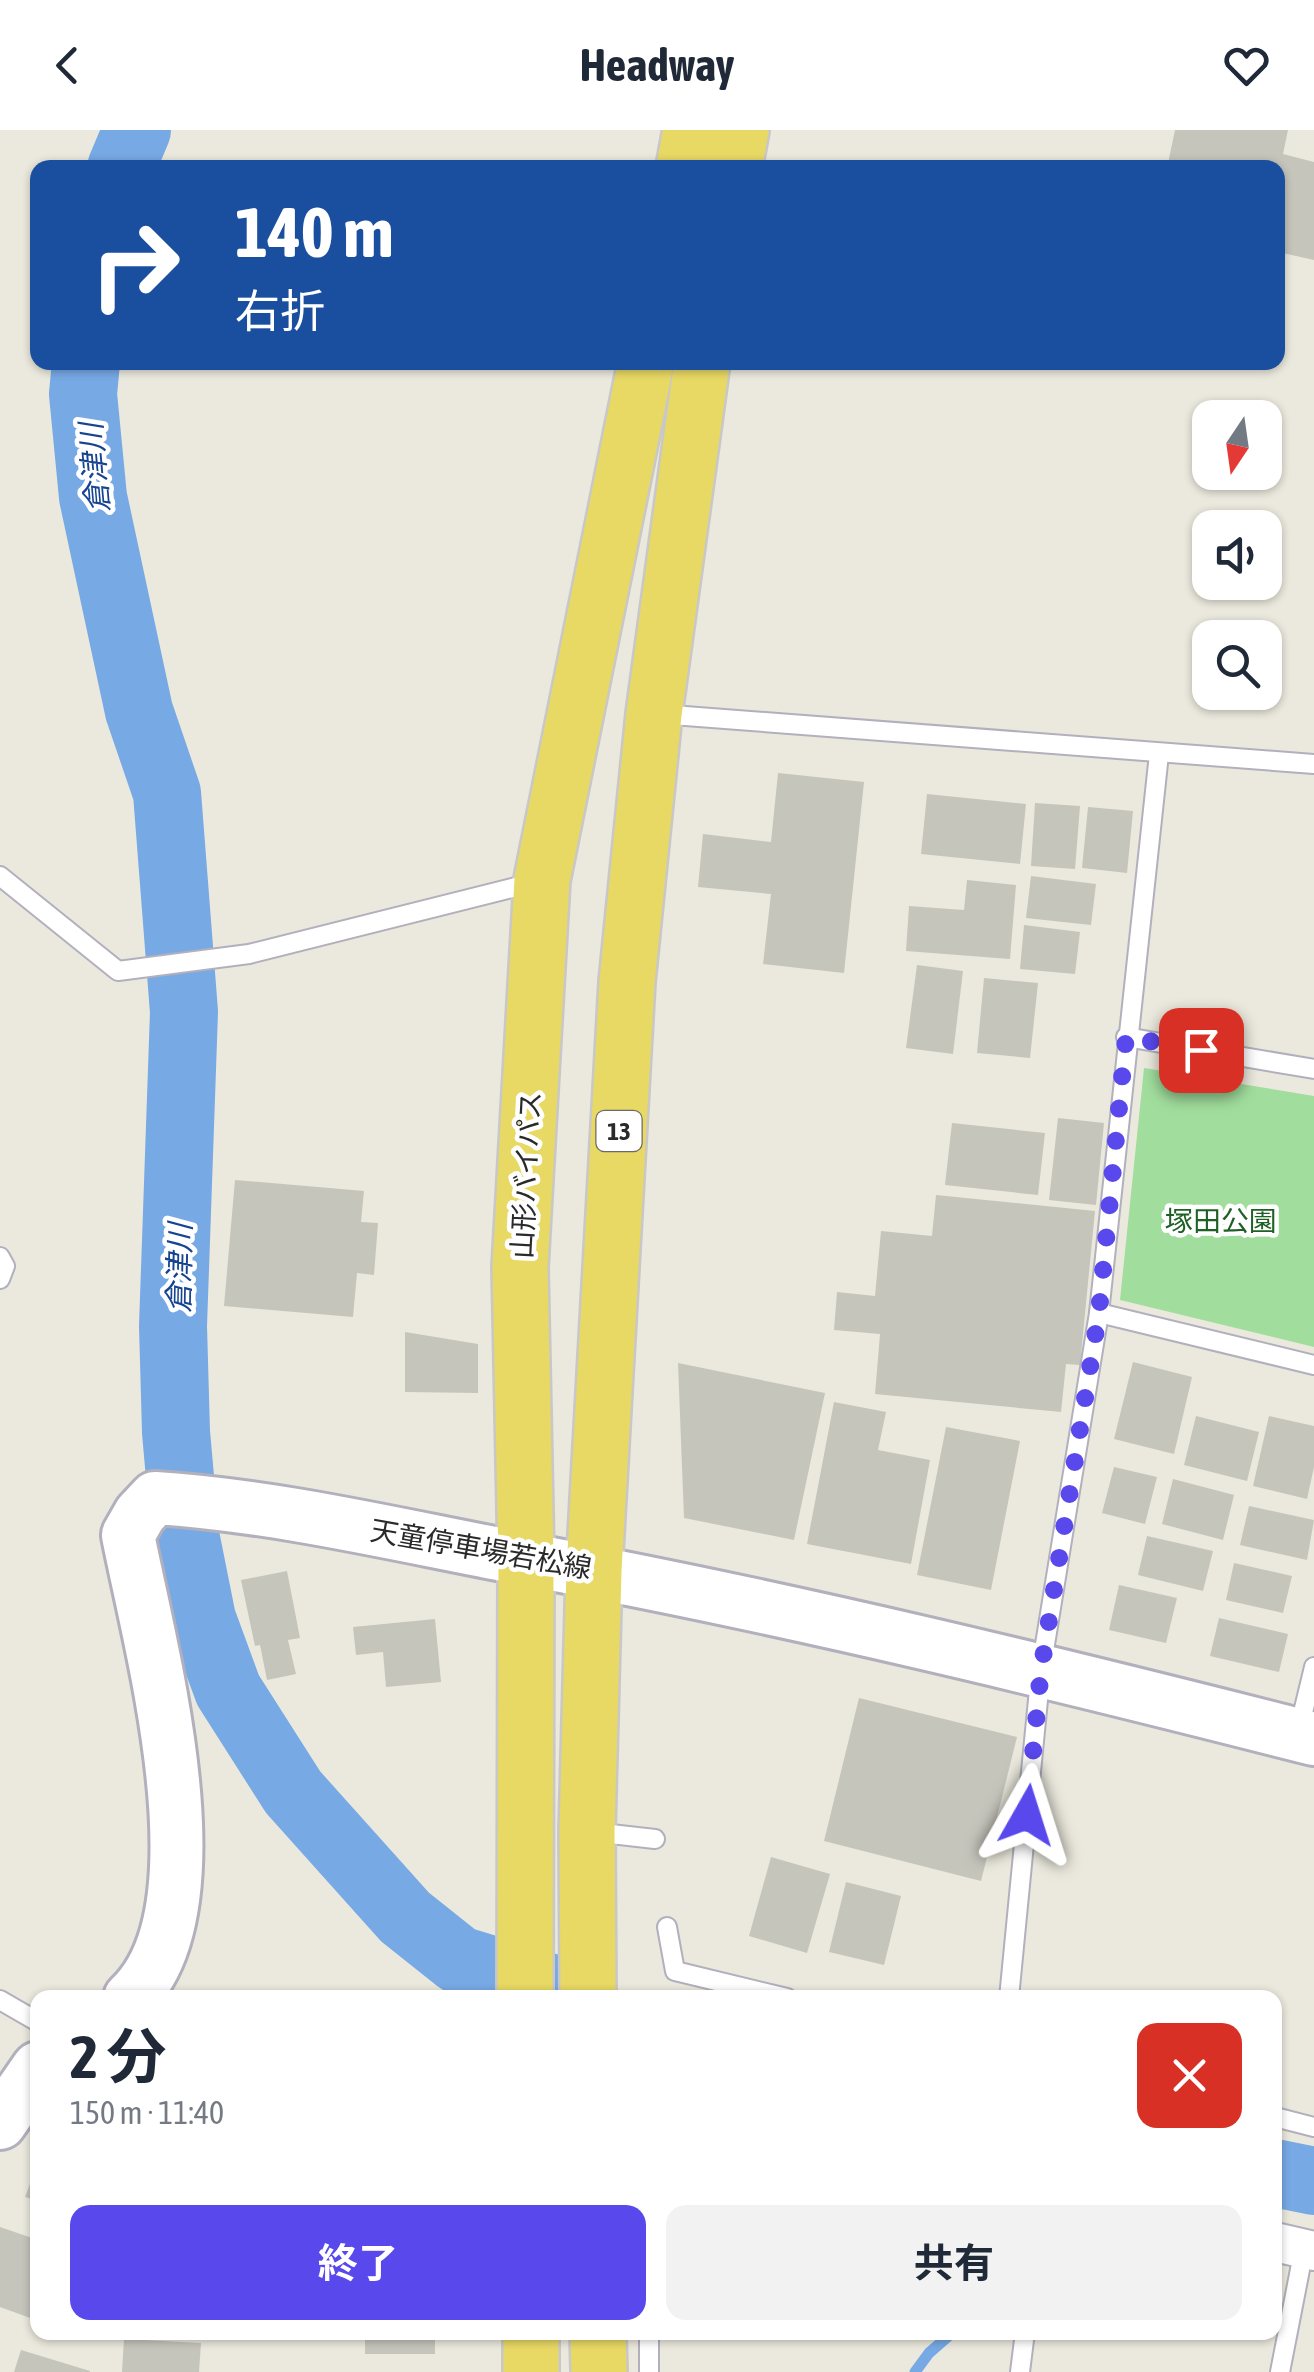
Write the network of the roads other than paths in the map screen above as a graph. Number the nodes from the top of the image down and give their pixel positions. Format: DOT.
graph roads {
  1 [pos="692,130"];
  2 [pos="741,130"];
  3 [pos="686,160"];
  4 [pos="735,160"];
  5 [pos="644,370"];
  6 [pos="701,370"];
  7 [pos="654,714"];
  8 [pos="1159,754"];
  9 [pos="1314,764"];
  10 [pos="0,876"];
  11 [pos="542,880"];
  12 [pos="1126,1037"];
  13 [pos="1314,1069"];
  14 [pos="0,1257"];
  15 [pos="0,1279"];
  16 [pos="1099,1312"];
  17 [pos="1314,1365"];
  18 [pos="526,1559"];
  19 [pos="594,1570"];
  20 [pos="1314,1666"];
  21 [pos="1041,1670"];
  22 [pos="1306,1736"];
  23 [pos="588,1832"];
  24 [pos="656,1839"];
  25 [pos="667,1927"];
  26 [pos="138,1990"];
  27 [pos="524,1990"];
  28 [pos="588,1990"];
  29 [pos="754,1990"];
  30 [pos="1010,1990"];
  31 [pos="0,2000"];
  32 [pos="30,2017"];
  33 [pos="30,2080"];
  34 [pos="1282,2119"];
  35 [pos="0,2123"];
  36 [pos="1314,2127"];
  37 [pos="1298,2247"];
  38 [pos="530,2340"];
  39 [pos="598,2340"];
  40 [pos="650,2340"];
  41 [pos="1024,2340"];
  42 [pos="531,2372"];
  43 [pos="599,2372"];
  44 [pos="649,2372"];
  45 [pos="1020,2372"];
  46 [pos="1280,2372"];
  1 -- 3 [label="highway"];
  2 -- 4 [label="highway"];
  5 -- 11 [label="highway, 山形バイパス"];
  6 -- 7 [label="highway, 13"];
  7 -- 8 [label="lane"];
  7 -- 19 [label="highway, 13"];
  8 -- 9 [label="lane"];
  8 -- 12 [label="lane"];
  10 -- 11 [label="lane"];
  11 -- 18 [label="highway, 山形バイパス"];
  12 -- 13 [label="lane"];
  12 -- 16 [label="lane"];
  14 -- 15 [label="lane"];
  16 -- 17 [label="lane"];
  16 -- 21 [label="lane"];
  18 -- 19 [label="main road, 天童停車場若松線"];
  18 -- 26 [label="main road, 天童停車場若松線"];
  18 -- 27 [label="highway, 山形バイパス"];
  19 -- 21 [label="main road, 天童停車場若松線"];
  19 -- 23 [label="highway, 13"];
  20 -- 22 [label="lane"];
  21 -- 22 [label="main road, 天童停車場若松線"];
  21 -- 30 [label="lane"];
  23 -- 24 [label="lane"];
  23 -- 28 [label="highway, 13"];
  25 -- 29 [label="lane"];
  31 -- 32 [label="lane"];
  33 -- 35 [label="main road"];
  34 -- 36 [label="lane"];
  37 -- 46 [label="lane"];
  38 -- 42 [label="highway"];
  39 -- 43 [label="highway"];
  40 -- 44 [label="lane"];
  41 -- 45 [label="lane"];
}
